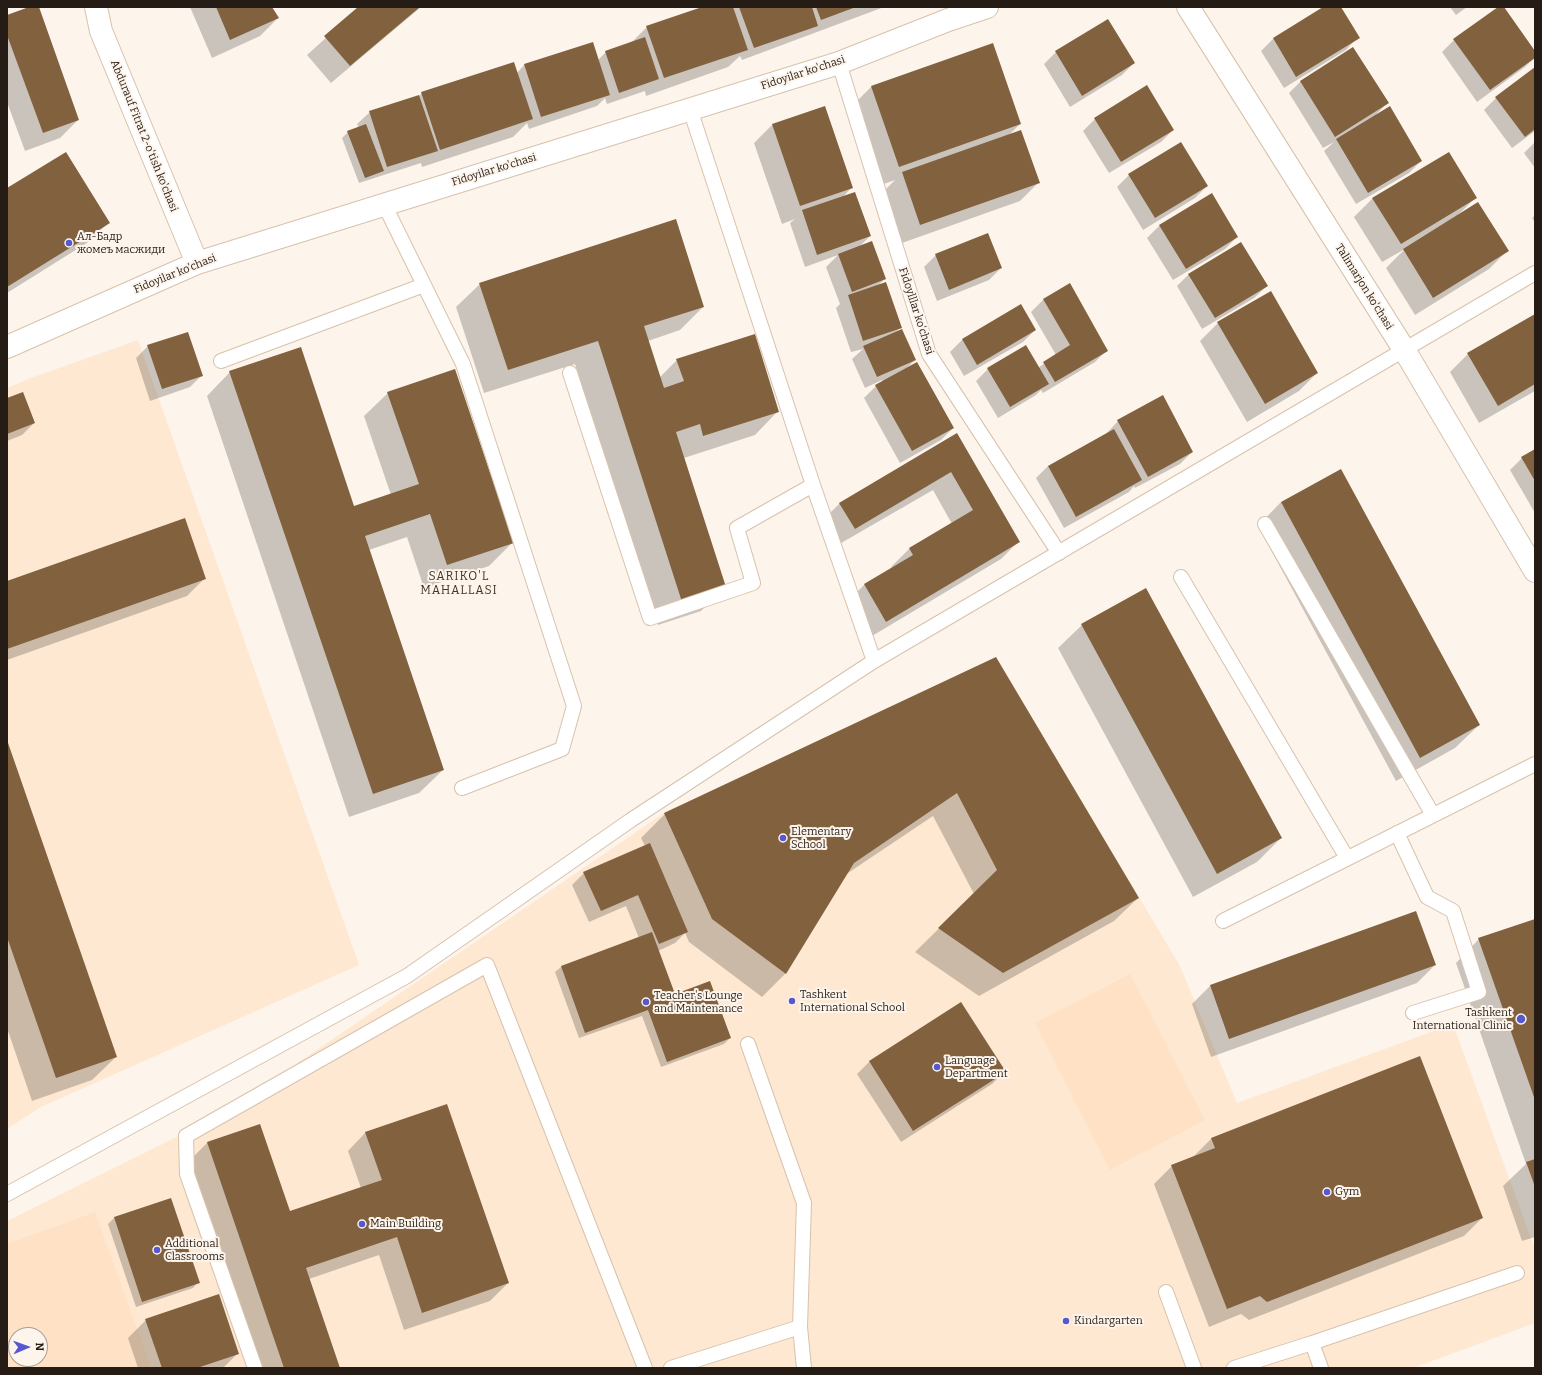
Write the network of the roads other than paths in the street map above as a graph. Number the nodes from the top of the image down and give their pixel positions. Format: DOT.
graph roads {
  1 [pos="96,7"];
  2 [pos="987,7"];
  3 [pos="1188,7"];
  4 [pos="946,13"];
  5 [pos="839,63"];
  6 [pos="690,109"];
  7 [pos="384,204"];
  8 [pos="197,263"];
  9 [pos="1535,273"];
  10 [pos="424,285"];
  11 [pos="7,347"];
  12 [pos="1405,351"];
  13 [pos="221,361"];
  14 [pos="570,373"];
  15 [pos="813,485"];
  16 [pos="1265,524"];
  17 [pos="1059,553"];
  18 [pos="1535,570"];
  19 [pos="1181,577"];
  20 [pos="874,661"];
  21 [pos="1535,764"];
  22 [pos="462,788"];
  23 [pos="1433,815"];
  24 [pos="1397,834"];
  25 [pos="1347,858"];
  26 [pos="1223,921"];
  27 [pos="1413,1013"];
  28 [pos="748,1044"];
  29 [pos="7,1194"];
  30 [pos="1517,1273"];
  31 [pos="1166,1292"];
  32 [pos="800,1328"];
  33 [pos="1312,1343"];
  34 [pos="255,1368"];
  35 [pos="645,1368"];
  36 [pos="671,1368"];
  37 [pos="804,1368"];
  38 [pos="1194,1368"];
  39 [pos="1234,1368"];
  40 [pos="1321,1368"];
  1 -- 8 [label="street, Abdurauf Fitrat 2-o'tish ko'chasi"];
  2 -- 4 [label="street, Fidoyilar ko'chasi"];
  3 -- 12 [label="street, Talimarjon ko'chasi"];
  4 -- 5 [label="street, Fidoyilar ko'chasi"];
  5 -- 6 [label="street, Fidoyilar ko'chasi"];
  5 -- 17 [label="lane, Fidoylllar ko'chasi"];
  6 -- 7 [label="street, Fidoyilar ko'chasi"];
  6 -- 15 [label="lane"];
  7 -- 8 [label="street, Fidoyilar ko'chasi"];
  7 -- 10 [label="lane"];
  8 -- 11 [label="street, Fidoyilar ko'chasi"];
  9 -- 12 [label="lane"];
  10 -- 13 [label="lane"];
  10 -- 22 [label="lane"];
  12 -- 17 [label="lane"];
  12 -- 18 [label="street, Talimarjon ko'chasi"];
  14 -- 15 [label="lane"];
  15 -- 20 [label="lane"];
  16 -- 23 [label="lane"];
  17 -- 20 [label="lane"];
  19 -- 25 [label="lane"];
  20 -- 29 [label="lane"];
  21 -- 23 [label="lane"];
  23 -- 24 [label="lane"];
  24 -- 25 [label="lane"];
  24 -- 27 [label="lane"];
  25 -- 26 [label="lane"];
  28 -- 32 [label="lane"];
  30 -- 33 [label="lane"];
  31 -- 38 [label="lane"];
  32 -- 36 [label="lane"];
  32 -- 37 [label="lane"];
  33 -- 39 [label="lane"];
  33 -- 40 [label="lane"];
  34 -- 35 [label="lane"];
}
